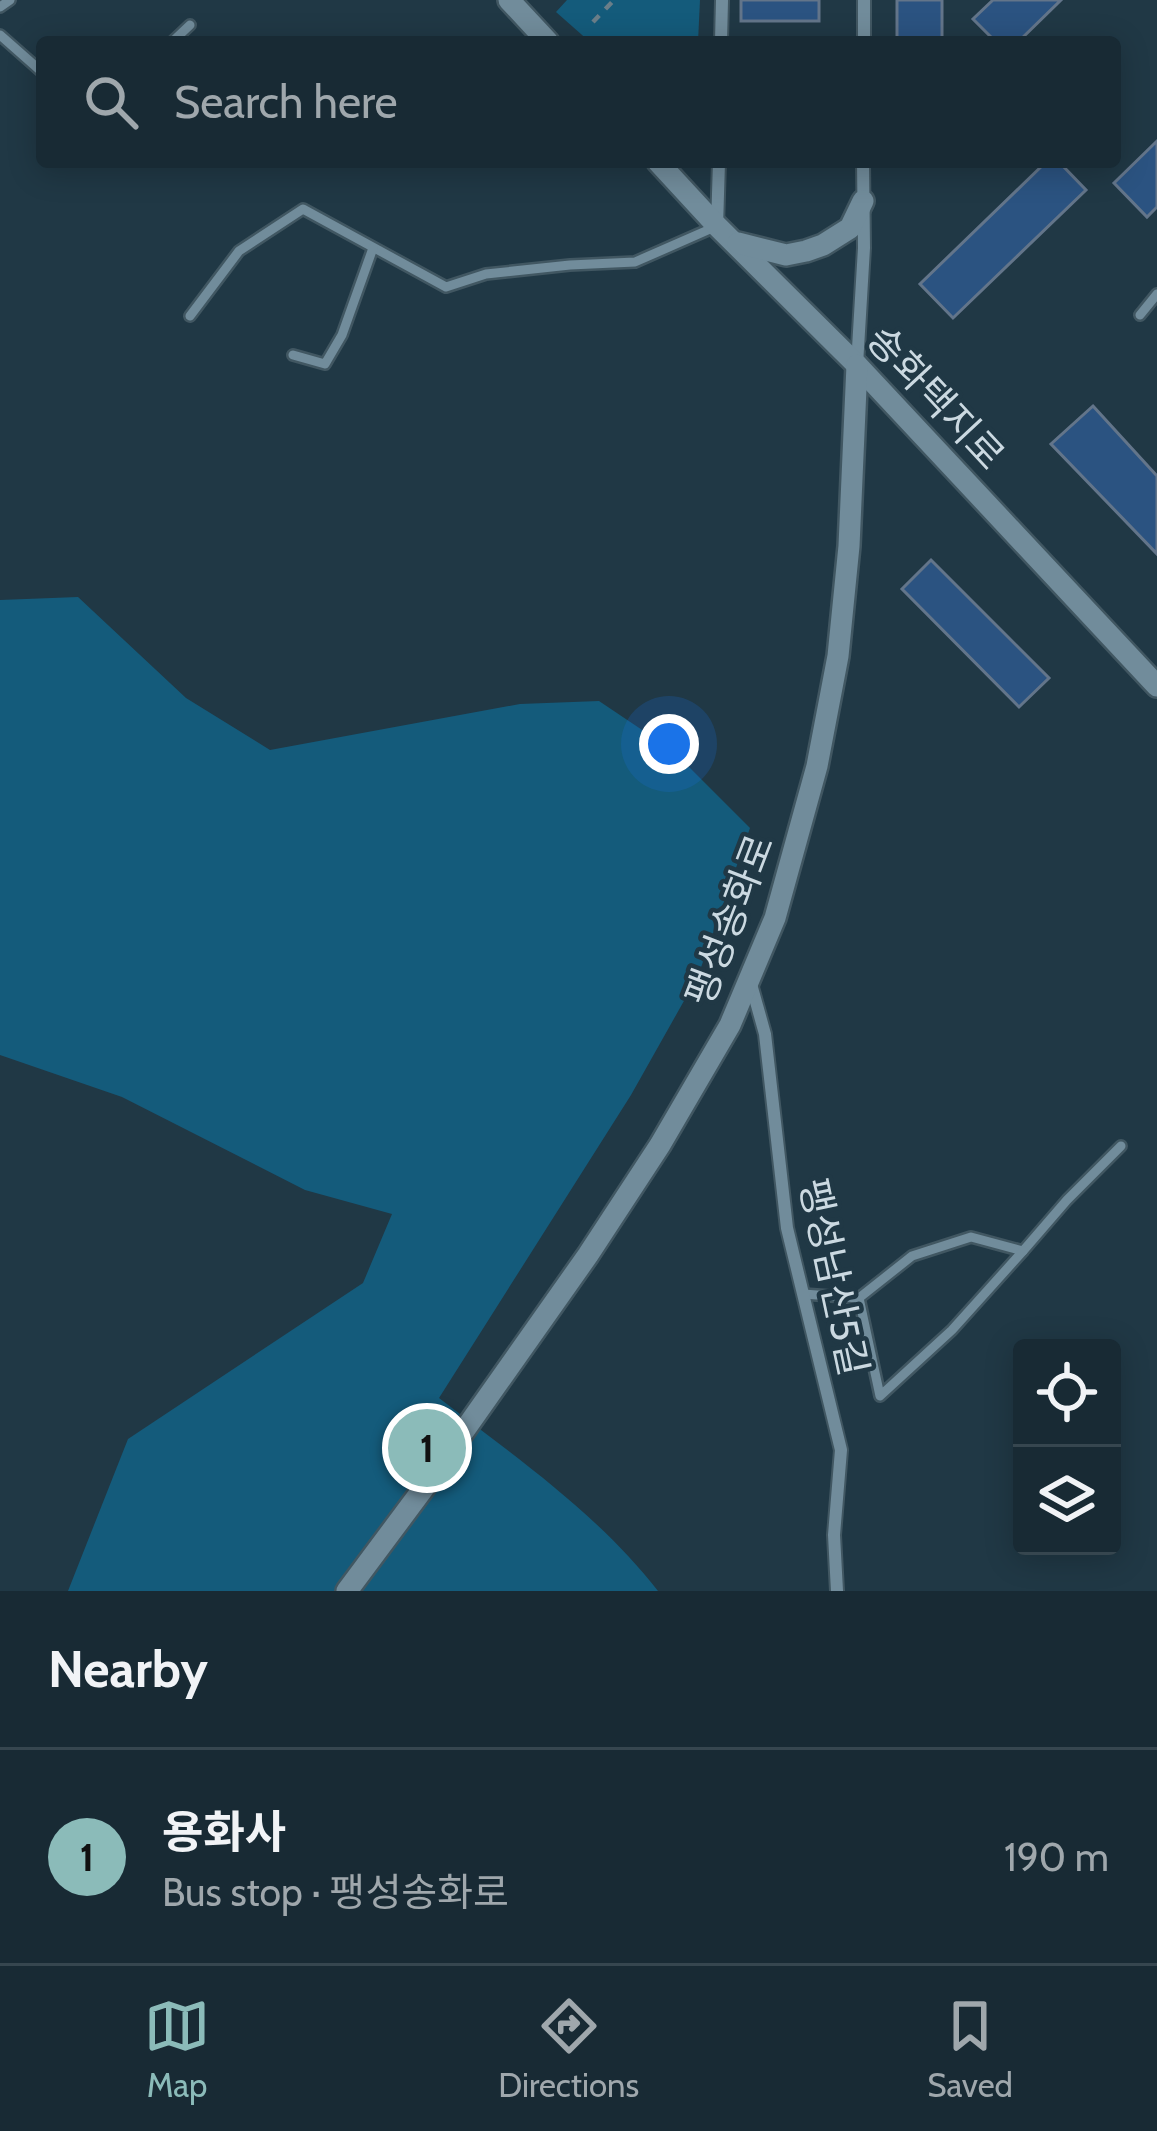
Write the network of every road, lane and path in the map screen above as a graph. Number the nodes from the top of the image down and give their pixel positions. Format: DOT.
graph roads {
  1 [pos="10,0"];
  2 [pos="509,0"];
  3 [pos="614,0"];
  4 [pos="722,0"];
  5 [pos="864,0"];
  6 [pos="0,7"];
  7 [pos="593,22"];
  8 [pos="190,25"];
  9 [pos="0,35"];
  10 [pos="178,36"];
  11 [pos="542,36"];
  12 [pos="721,36"];
  13 [pos="864,36"];
  14 [pos="36,67"];
  15 [pos="664,168"];
  16 [pos="718,168"];
  17 [pos="863,168"];
  18 [pos="863,201"];
  19 [pos="717,226"];
  20 [pos="737,243"];
  21 [pos="373,248"];
  22 [pos="1157,294"];
  23 [pos="1140,315"];
  24 [pos="190,316"];
  25 [pos="292,355"];
  26 [pos="857,365"];
  27 [pos="1157,686"];
  28 [pos="748,976"];
  29 [pos="1121,1146"];
  30 [pos="1023,1251"];
  31 [pos="803,1294"];
  32 [pos="859,1298"];
  33 [pos="347,1591"];
  34 [pos="837,1591"];
  1 -- 6 [label="lane"];
  2 -- 11 [label="street"];
  3 -- 7 [label="path"];
  4 -- 12 [label="street"];
  5 -- 13 [label="street"];
  8 -- 10 [label="lane"];
  9 -- 14 [label="lane"];
  15 -- 19 [label="street, 송화택지로"];
  16 -- 19 [label="street"];
  17 -- 18 [label="street, 팽성송화로"];
  18 -- 20 [label="street"];
  18 -- 26 [label="street, 팽성송화로"];
  19 -- 20 [label="street, 송화택지로"];
  19 -- 21 [label="lane"];
  20 -- 26 [label="street, 송화택지로"];
  21 -- 24 [label="lane"];
  21 -- 25 [label="lane"];
  22 -- 23 [label="lane"];
  26 -- 27 [label="street, 송화택지로"];
  26 -- 28 [label="street, 팽성송화로"];
  28 -- 31 [label="street, 팽성남산5길"];
  28 -- 33 [label="street, 팽성송화로"];
  29 -- 30 [label="lane"];
  30 -- 32 [label="lane"];
  30 -- 32 [label="lane"];
  31 -- 32 [label="lane"];
  31 -- 34 [label="street, 팽성남산5길"];
}
